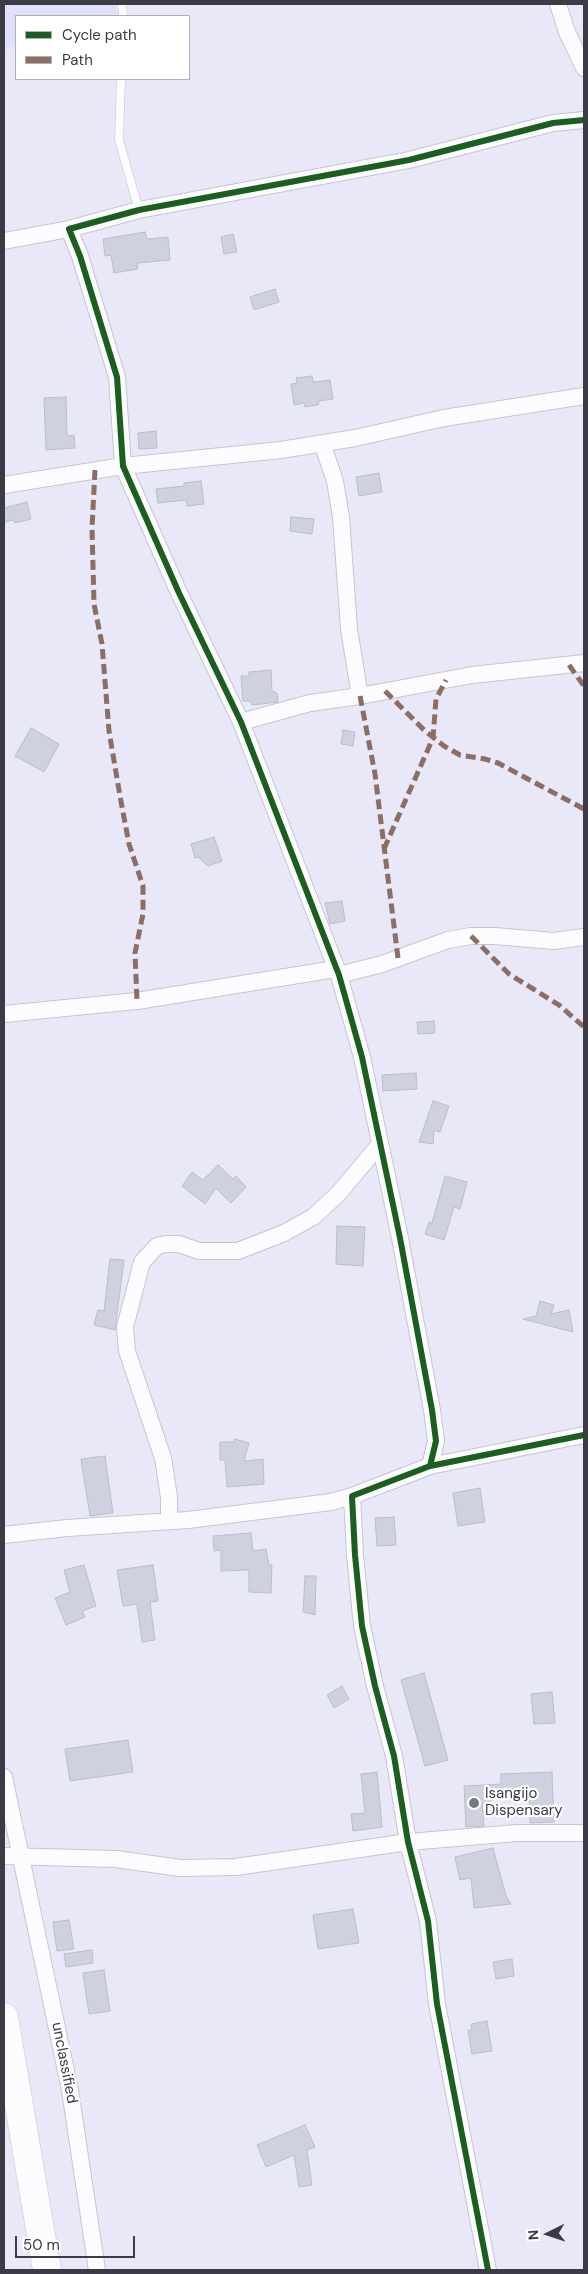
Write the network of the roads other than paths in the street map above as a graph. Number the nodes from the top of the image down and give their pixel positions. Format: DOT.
graph roads {
  1 [pos="558,4"];
  2 [pos="584,68"];
  3 [pos="121,80"];
  4 [pos="584,120"];
  5 [pos="139,210"];
  6 [pos="69,229"];
  7 [pos="4,241"];
  8 [pos="584,396"];
  9 [pos="322,443"];
  10 [pos="124,466"];
  11 [pos="4,485"];
  12 [pos="584,663"];
  13 [pos="360,696"];
  14 [pos="241,722"];
  15 [pos="584,937"];
  16 [pos="337,972"];
  17 [pos="4,1014"];
  18 [pos="380,1144"];
  19 [pos="584,1435"];
  20 [pos="436,1441"];
  21 [pos="452,1462"];
  22 [pos="430,1466"];
  23 [pos="352,1496"];
  24 [pos="169,1522"];
  25 [pos="4,1535"];
  26 [pos="4,1777"];
  27 [pos="584,1833"];
  28 [pos="408,1842"];
  29 [pos="4,1856"];
  30 [pos="22,1857"];
  31 [pos="4,2017"];
  32 [pos="47,2270"];
  33 [pos="97,2270"];
  34 [pos="488,2270"];
  1 -- 2 [label="street"];
  3 -- 5 [label="lane"];
  4 -- 5 [label="street"];
  5 -- 6 [label="street"];
  6 -- 7 [label="street"];
  6 -- 10 [label="street"];
  8 -- 9 [label="street"];
  9 -- 10 [label="street"];
  9 -- 13 [label="street"];
  10 -- 11 [label="street"];
  10 -- 14 [label="street"];
  12 -- 13 [label="street"];
  13 -- 14 [label="street"];
  14 -- 16 [label="street"];
  15 -- 16 [label="street"];
  16 -- 17 [label="street"];
  16 -- 18 [label="street"];
  18 -- 20 [label="street"];
  18 -- 24 [label="street"];
  19 -- 21 [label="street"];
  20 -- 21 [label="street"];
  20 -- 22 [label="street"];
  21 -- 22 [label="street"];
  22 -- 23 [label="street"];
  23 -- 24 [label="street"];
  23 -- 28 [label="street"];
  24 -- 25 [label="street"];
  26 -- 30 [label="street, unclassified"];
  27 -- 28 [label="street"];
  28 -- 30 [label="street"];
  28 -- 34 [label="street"];
  29 -- 30 [label="street"];
  30 -- 33 [label="street, unclassified"];
  31 -- 32 [label="highway"];
}
